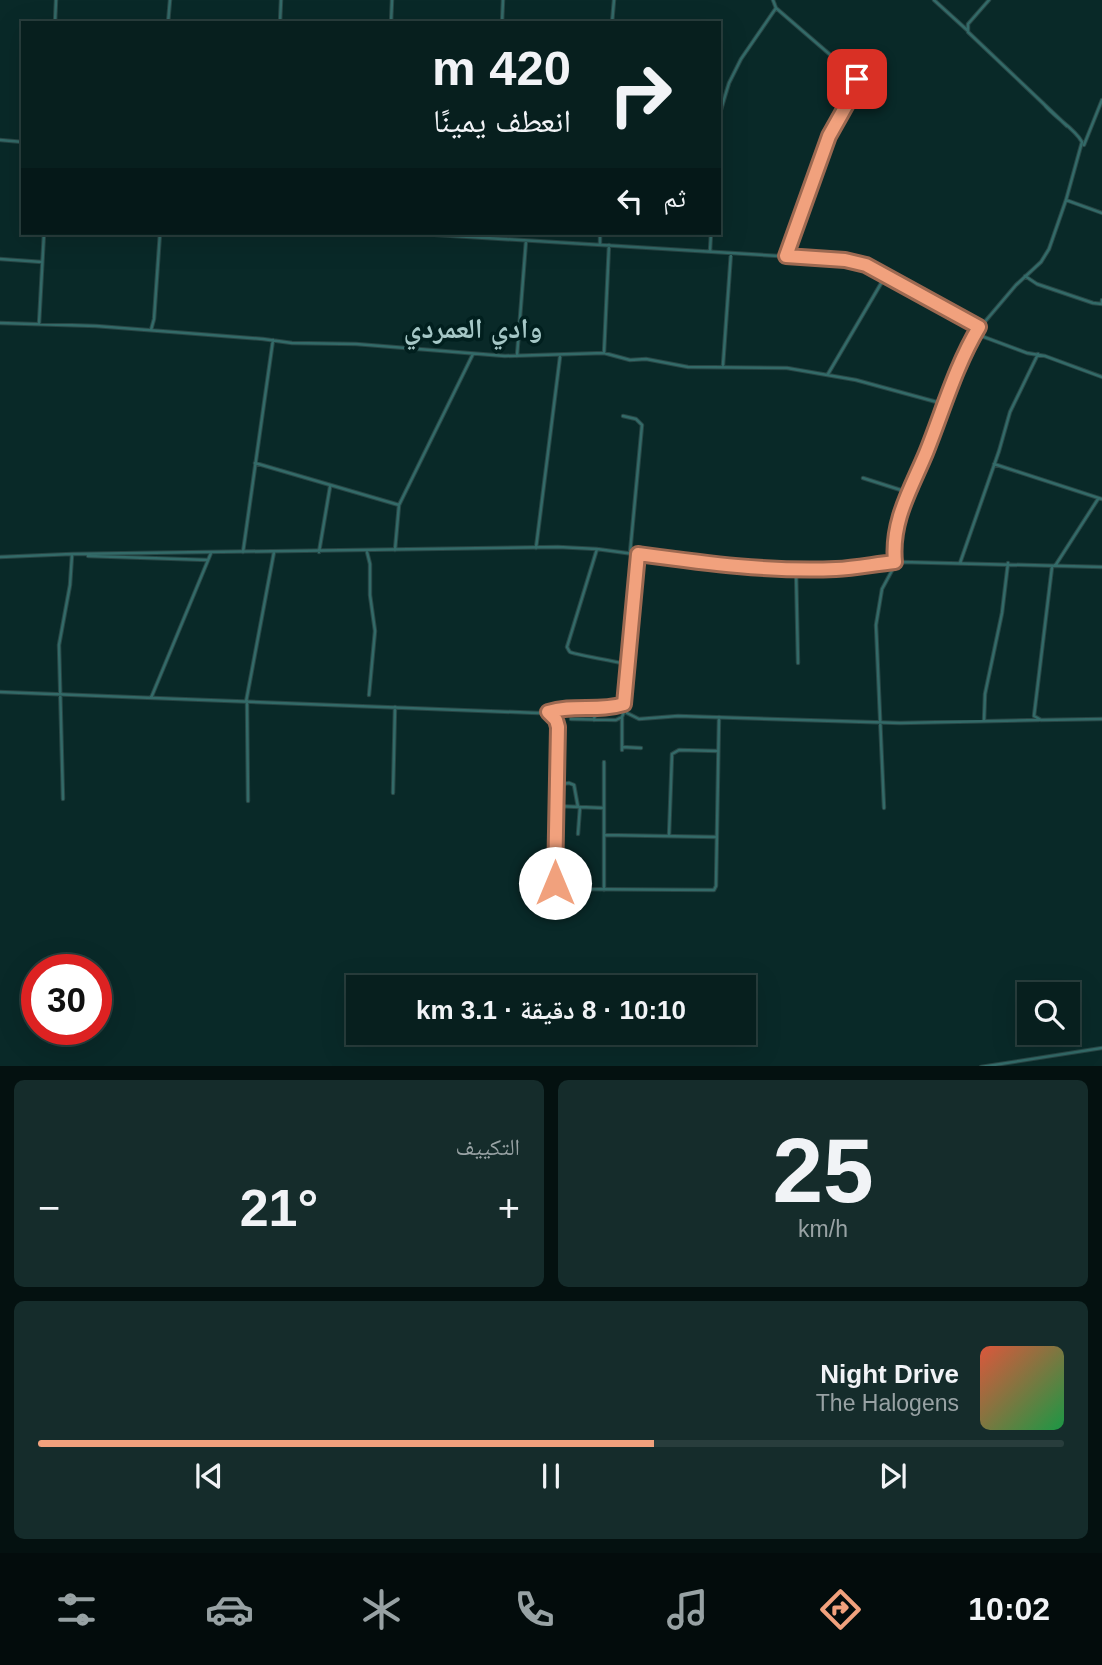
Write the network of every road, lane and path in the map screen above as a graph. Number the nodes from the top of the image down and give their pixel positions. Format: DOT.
graph roads {
  1 [pos="56,0"];
  2 [pos="170,0"];
  3 [pos="281,0"];
  4 [pos="392,0"];
  5 [pos="503,0"];
  6 [pos="614,0"];
  7 [pos="773,0"];
  8 [pos="934,0"];
  9 [pos="989,0"];
  10 [pos="776,8"];
  11 [pos="55,21"];
  12 [pos="168,21"];
  13 [pos="280,21"];
  14 [pos="391,21"];
  15 [pos="502,21"];
  16 [pos="612,21"];
  17 [pos="967,30"];
  18 [pos="1102,100"];
  19 [pos="721,110"];
  20 [pos="1089,135"];
  21 [pos="1081,138"];
  22 [pos="0,140"];
  23 [pos="21,142"];
  24 [pos="1082,148"];
  25 [pos="1066,200"];
  26 [pos="1102,213"];
  27 [pos="44,235"];
  28 [pos="160,235"];
  29 [pos="439,235"];
  30 [pos="489,235"];
  31 [pos="600,235"];
  32 [pos="711,235"];
  33 [pos="488,238"];
  34 [pos="526,240"];
  35 [pos="600,244"];
  36 [pos="609,245"];
  37 [pos="710,251"];
  38 [pos="731,253"];
  39 [pos="786,256"];
  40 [pos="0,259"];
  41 [pos="43,262"];
  42 [pos="886,275"];
  43 [pos="1025,276"];
  44 [pos="1102,300"];
  45 [pos="0,323"];
  46 [pos="39,325"];
  47 [pos="979,327"];
  48 [pos="151,330"];
  49 [pos="976,334"];
  50 [pos="273,340"];
  51 [pos="474,353"];
  52 [pos="604,353"];
  53 [pos="1038,354"];
  54 [pos="517,356"];
  55 [pos="560,356"];
  56 [pos="723,367"];
  57 [pos="828,374"];
  58 [pos="1102,377"];
  59 [pos="944,404"];
  60 [pos="623,416"];
  61 [pos="255,463"];
  62 [pos="994,464"];
  63 [pos="863,478"];
  64 [pos="330,485"];
  65 [pos="908,492"];
  66 [pos="1100,499"];
  67 [pos="399,505"];
  68 [pos="536,548"];
  69 [pos="597,549"];
  70 [pos="395,550"];
  71 [pos="367,551"];
  72 [pos="243,552"];
  73 [pos="274,552"];
  74 [pos="319,552"];
  75 [pos="211,553"];
  76 [pos="630,553"];
  77 [pos="72,554"];
  78 [pos="638,554"];
  79 [pos="0,557"];
  80 [pos="208,560"];
  81 [pos="895,562"];
  82 [pos="960,563"];
  83 [pos="1008,563"];
  84 [pos="1053,566"];
  85 [pos="1102,567"];
  86 [pos="796,569"];
  87 [pos="367,620"];
  88 [pos="373,621"];
  89 [pos="798,663"];
  90 [pos="628,664"];
  91 [pos="0,692"];
  92 [pos="59,695"];
  93 [pos="369,695"];
  94 [pos="151,698"];
  95 [pos="247,702"];
  96 [pos="395,707"];
  97 [pos="596,707"];
  98 [pos="625,707"];
  99 [pos="548,712"];
  100 [pos="622,717"];
  101 [pos="719,717"];
  102 [pos="571,719"];
  103 [pos="1102,719"];
  104 [pos="594,720"];
  105 [pos="1039,720"];
  106 [pos="984,721"];
  107 [pos="881,723"];
  108 [pos="641,748"];
  109 [pos="719,751"];
  110 [pos="604,762"];
  111 [pos="556,785"];
  112 [pos="393,793"];
  113 [pos="63,799"];
  114 [pos="248,801"];
  115 [pos="556,807"];
  116 [pos="579,807"];
  117 [pos="604,807"];
  118 [pos="884,808"];
  119 [pos="578,834"];
  120 [pos="604,835"];
  121 [pos="669,836"];
  122 [pos="716,837"];
  123 [pos="604,890"];
  124 [pos="1102,1048"];
  125 [pos="981,1066"];
  1 -- 11 [label="street"];
  2 -- 12 [label="street"];
  3 -- 13 [label="street"];
  4 -- 14 [label="street"];
  5 -- 15 [label="street"];
  6 -- 16 [label="street"];
  7 -- 10 [label="street"];
  8 -- 17 [label="street"];
  9 -- 17 [label="street"];
  10 -- 19 [label="street"];
  10 -- 39 [label="street"];
  17 -- 21 [label="street"];
  18 -- 20 [label="street"];
  20 -- 21 [label="street"];
  20 -- 24 [label="street"];
  21 -- 24 [label="street"];
  22 -- 23 [label="street"];
  24 -- 25 [label="street"];
  25 -- 26 [label="street"];
  25 -- 43 [label="street"];
  27 -- 41 [label="street"];
  28 -- 48 [label="street"];
  29 -- 33 [label="street"];
  30 -- 33 [label="street"];
  31 -- 35 [label="street"];
  32 -- 37 [label="street"];
  33 -- 34 [label="street"];
  34 -- 35 [label="street"];
  34 -- 54 [label="street"];
  35 -- 36 [label="street"];
  36 -- 37 [label="street"];
  36 -- 52 [label="street"];
  37 -- 38 [label="street"];
  38 -- 39 [label="street"];
  38 -- 56 [label="street"];
  39 -- 42 [label="street"];
  40 -- 41 [label="street"];
  41 -- 46 [label="street"];
  42 -- 47 [label="street"];
  42 -- 57 [label="street"];
  43 -- 44 [label="street"];
  43 -- 47 [label="street"];
  45 -- 46 [label="street"];
  46 -- 48 [label="street"];
  47 -- 49 [label="street"];
  48 -- 50 [label="street"];
  49 -- 53 [label="street"];
  49 -- 59 [label="street"];
  50 -- 51 [label="street"];
  50 -- 61 [label="street"];
  51 -- 54 [label="street"];
  51 -- 67 [label="street"];
  52 -- 55 [label="street"];
  52 -- 56 [label="street"];
  53 -- 58 [label="street"];
  53 -- 62 [label="street"];
  54 -- 55 [label="street"];
  55 -- 68 [label="street"];
  56 -- 57 [label="street"];
  57 -- 59 [label="street"];
  59 -- 65 [label="street"];
  60 -- 76 [label="street"];
  61 -- 64 [label="street"];
  61 -- 72 [label="street"];
  62 -- 66 [label="street"];
  62 -- 82 [label="street"];
  63 -- 65 [label="street"];
  64 -- 67 [label="street"];
  64 -- 74 [label="street"];
  65 -- 81 [label="street"];
  66 -- 84 [label="street"];
  67 -- 70 [label="street"];
  68 -- 69 [label="street"];
  68 -- 70 [label="street"];
  69 -- 76 [label="street"];
  69 -- 90 [label="street"];
  70 -- 71 [label="street"];
  71 -- 74 [label="street"];
  71 -- 88 [label="street"];
  72 -- 73 [label="street"];
  72 -- 75 [label="street"];
  73 -- 74 [label="street"];
  73 -- 95 [label="street"];
  75 -- 77 [label="street"];
  75 -- 80 [label="street"];
  76 -- 78 [label="street"];
  77 -- 79 [label="street"];
  77 -- 80 [label="street"];
  77 -- 92 [label="street"];
  78 -- 86 [label="street"];
  78 -- 90 [label="street"];
  80 -- 94 [label="street"];
  81 -- 82 [label="street"];
  81 -- 86 [label="street"];
  81 -- 107 [label="street"];
  82 -- 83 [label="street"];
  83 -- 84 [label="street"];
  83 -- 106 [label="street"];
  84 -- 85 [label="street"];
  84 -- 105 [label="street"];
  86 -- 89 [label="street"];
  87 -- 88 [label="street"];
  88 -- 93 [label="street"];
  90 -- 98 [label="street"];
  91 -- 92 [label="street"];
  92 -- 94 [label="street"];
  92 -- 113 [label="street"];
  94 -- 95 [label="street"];
  95 -- 96 [label="street"];
  95 -- 114 [label="street"];
  96 -- 99 [label="street"];
  96 -- 112 [label="street"];
  97 -- 98 [label="street"];
  97 -- 99 [label="street"];
  97 -- 104 [label="street"];
  98 -- 100 [label="street"];
  98 -- 101 [label="street"];
  99 -- 111 [label="street"];
  100 -- 104 [label="street"];
  100 -- 108 [label="street"];
  101 -- 107 [label="street"];
  101 -- 109 [label="street"];
  102 -- 104 [label="street"];
  103 -- 105 [label="street"];
  105 -- 106 [label="street"];
  106 -- 107 [label="street"];
  107 -- 118 [label="street"];
  109 -- 121 [label="street"];
  109 -- 122 [label="street"];
  110 -- 117 [label="street"];
  111 -- 115 [label="street"];
  111 -- 116 [label="street"];
  115 -- 116 [label="street"];
  115 -- 123 [label="street"];
  116 -- 117 [label="street"];
  116 -- 119 [label="street"];
  117 -- 120 [label="street"];
  120 -- 121 [label="street"];
  120 -- 123 [label="street"];
  121 -- 122 [label="street"];
  122 -- 123 [label="street"];
  124 -- 125 [label="street"];
}
